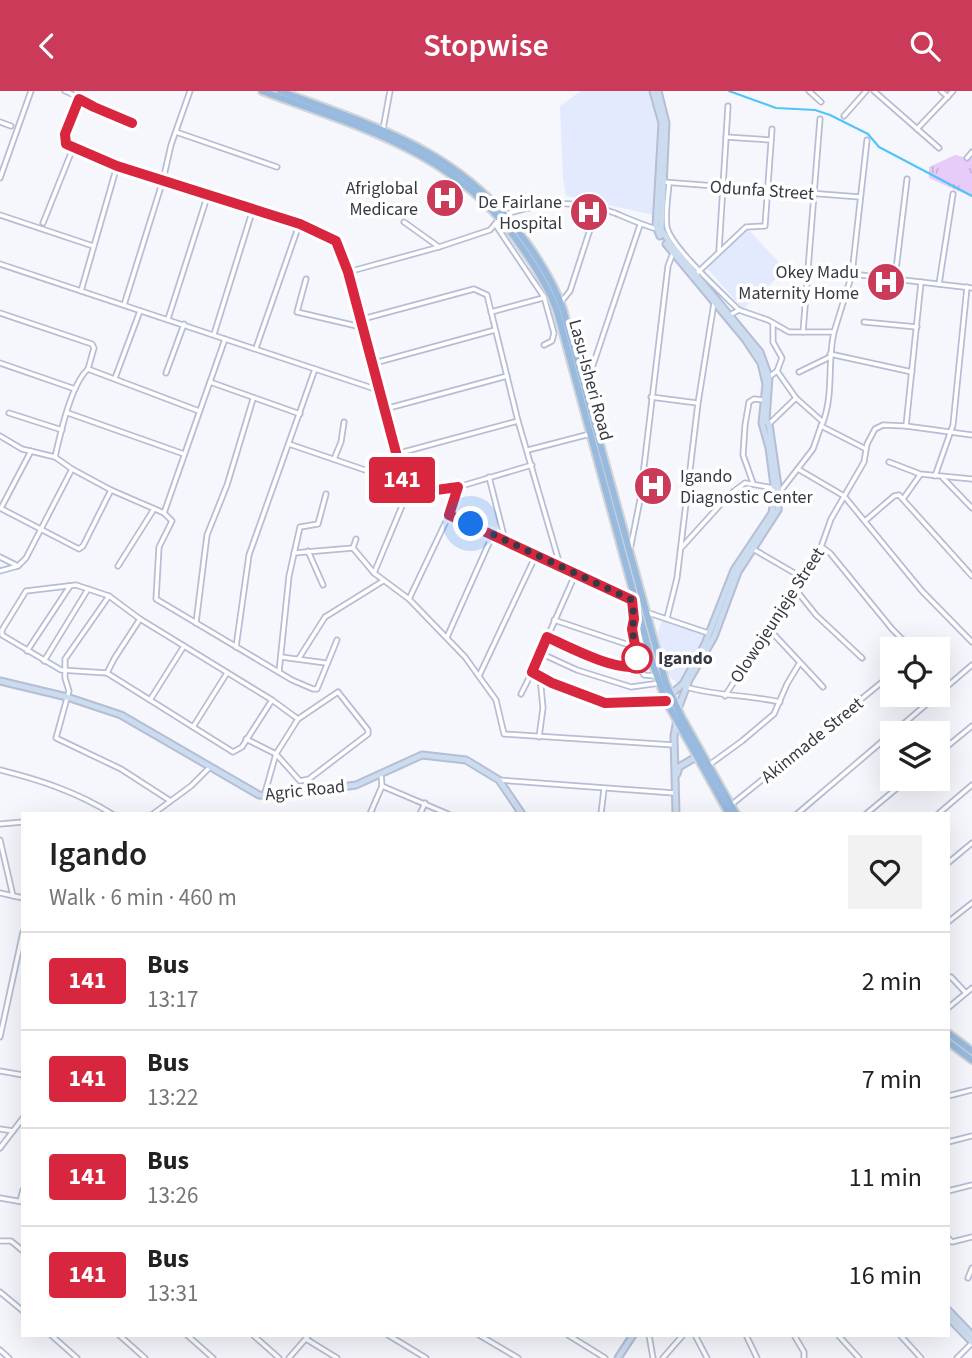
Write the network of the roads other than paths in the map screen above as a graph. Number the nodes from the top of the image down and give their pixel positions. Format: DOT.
graph roads {
  1 [pos="31,91"];
  2 [pos="65,91"];
  3 [pos="190,91"];
  4 [pos="262,91"];
  5 [pos="280,91"];
  6 [pos="390,91"];
  7 [pos="656,91"];
  8 [pos="810,91"];
  9 [pos="866,91"];
  10 [pos="874,91"];
  11 [pos="941,91"];
  12 [pos="953,91"];
  13 [pos="75,93"];
  14 [pos="948,97"];
  15 [pos="79,99"];
  16 [pos="821,102"];
  17 [pos="728,106"];
  18 [pos="844,116"];
  19 [pos="820,119"];
  20 [pos="0,122"];
  21 [pos="132,123"];
  22 [pos="11,126"];
  23 [pos="383,129"];
  24 [pos="772,129"];
  25 [pos="917,129"];
  26 [pos="176,132"];
  27 [pos="726,137"];
  28 [pos="771,140"];
  29 [pos="867,140"];
  30 [pos="73,148"];
  31 [pos="939,148"];
  32 [pos="972,152"];
  33 [pos="967,158"];
  34 [pos="117,166"];
  35 [pos="277,167"];
  36 [pos="1,174"];
  37 [pos="907,179"];
  38 [pos="163,180"];
  39 [pos="666,182"];
  40 [pos="724,187"];
  41 [pos="769,191"];
  42 [pos="208,194"];
  43 [pos="816,194"];
  44 [pos="953,194"];
  45 [pos="860,197"];
  46 [pos="596,208"];
  47 [pos="254,209"];
  48 [pos="0,215"];
  49 [pos="504,215"];
  50 [pos="404,222"];
  51 [pos="43,223"];
  52 [pos="300,224"];
  53 [pos="495,224"];
  54 [pos="640,225"];
  55 [pos="657,229"];
  56 [pos="93,246"];
  57 [pos="439,247"];
  58 [pos="674,247"];
  59 [pos="719,252"];
  60 [pos="0,264"];
  61 [pos="348,272"];
  62 [pos="697,272"];
  63 [pos="852,274"];
  64 [pos="895,278"];
  65 [pos="306,279"];
  66 [pos="921,282"];
  67 [pos="939,284"];
  68 [pos="969,288"];
  69 [pos="81,291"];
  70 [pos="547,296"];
  71 [pos="725,296"];
  72 [pos="561,302"];
  73 [pos="716,302"];
  74 [pos="124,305"];
  75 [pos="140,310"];
  76 [pos="739,310"];
  77 [pos="491,312"];
  78 [pos="0,313"];
  79 [pos="730,315"];
  80 [pos="168,319"];
  81 [pos="359,320"];
  82 [pos="864,322"];
  83 [pos="184,324"];
  84 [pos="773,324"];
  85 [pos="361,327"];
  86 [pos="917,327"];
  87 [pos="495,330"];
  88 [pos="803,332"];
  89 [pos="834,332"];
  90 [pos="214,334"];
  91 [pos="225,339"];
  92 [pos="544,345"];
  93 [pos="256,348"];
  94 [pos="830,355"];
  95 [pos="0,363"];
  96 [pos="371,364"];
  97 [pos="88,369"];
  98 [pos="315,369"];
  99 [pos="777,371"];
  100 [pos="799,372"];
  101 [pos="912,372"];
  102 [pos="166,373"];
  103 [pos="507,376"];
  104 [pos="769,377"];
  105 [pos="115,378"];
  106 [pos="210,382"];
  107 [pos="585,388"];
  108 [pos="75,389"];
  109 [pos="378,390"];
  110 [pos="651,397"];
  111 [pos="796,398"];
  112 [pos="253,399"];
  113 [pos="764,400"];
  114 [pos="698,403"];
  115 [pos="385,409"];
  116 [pos="199,411"];
  117 [pos="9,413"];
  118 [pos="68,413"];
  119 [pos="300,414"];
  120 [pos="519,421"];
  121 [pos="344,422"];
  122 [pos="822,424"];
  123 [pos="769,425"];
  124 [pos="906,426"];
  125 [pos="62,430"];
  126 [pos="594,433"];
  127 [pos="951,433"];
  128 [pos="972,435"];
  129 [pos="0,436"];
  130 [pos="289,444"];
  131 [pos="866,449"];
  132 [pos="528,450"];
  133 [pos="31,451"];
  134 [pos="184,454"];
  135 [pos="396,454"];
  136 [pos="55,457"];
  137 [pos="334,459"];
  138 [pos="889,462"];
  139 [pos="531,465"];
  140 [pos="72,469"];
  141 [pos="798,469"];
  142 [pos="920,474"];
  143 [pos="935,476"];
  144 [pos="489,477"];
  145 [pos="943,478"];
  146 [pos="972,479"];
  147 [pos="403,483"];
  148 [pos="752,483"];
  149 [pos="458,487"];
  150 [pos="111,490"];
  151 [pos="777,490"];
  152 [pos="326,494"];
  153 [pos="407,494"];
  154 [pos="844,496"];
  155 [pos="903,499"];
  156 [pos="0,508"];
  157 [pos="972,508"];
  158 [pos="154,509"];
  159 [pos="164,513"];
  160 [pos="449,515"];
  161 [pos="865,521"];
  162 [pos="41,530"];
  163 [pos="493,534"];
  164 [pos="356,539"];
  165 [pos="505,540"];
  166 [pos="353,548"];
  167 [pos="822,548"];
  168 [pos="681,549"];
  169 [pos="753,549"];
  170 [pos="308,551"];
  171 [pos="630,552"];
  172 [pos="294,553"];
  173 [pos="536,555"];
  174 [pos="0,557"];
  175 [pos="560,565"];
  176 [pos="18,566"];
  177 [pos="118,566"];
  178 [pos="0,571"];
  179 [pos="374,573"];
  180 [pos="575,575"];
  181 [pos="972,576"];
  182 [pos="803,578"];
  183 [pos="383,581"];
  184 [pos="323,585"];
  185 [pos="70,586"];
  186 [pos="88,589"];
  187 [pos="796,590"];
  188 [pos="109,596"];
  189 [pos="409,599"];
  190 [pos="634,600"];
  191 [pos="645,612"];
  192 [pos="140,618"];
  193 [pos="667,618"];
  194 [pos="554,620"];
  195 [pos="196,623"];
  196 [pos="768,628"];
  197 [pos="710,634"];
  198 [pos="447,637"];
  199 [pos="547,637"];
  200 [pos="898,637"];
  201 [pos="337,640"];
  202 [pos="972,642"];
  203 [pos="184,646"];
  204 [pos="236,647"];
  205 [pos="635,647"];
  206 [pos="27,651"];
  207 [pos="540,653"];
  208 [pos="281,657"];
  209 [pos="299,658"];
  210 [pos="862,659"];
  211 [pos="44,661"];
  212 [pos="326,663"];
  213 [pos="799,664"];
  214 [pos="639,666"];
  215 [pos="972,666"];
  216 [pos="64,671"];
  217 [pos="279,672"];
  218 [pos="532,672"];
  219 [pos="107,673"];
  220 [pos="227,673"];
  221 [pos="479,676"];
  222 [pos="541,677"];
  223 [pos="659,680"];
  224 [pos="0,681"];
  225 [pos="880,684"];
  226 [pos="950,685"];
  227 [pos="686,687"];
  228 [pos="823,688"];
  229 [pos="521,694"];
  230 [pos="671,694"];
  231 [pos="725,696"];
  232 [pos="67,697"];
  233 [pos="150,700"];
  234 [pos="272,700"];
  235 [pos="666,701"];
  236 [pos="780,702"];
  237 [pos="924,707"];
  238 [pos="678,709"];
  239 [pos="298,719"];
  240 [pos="677,719"];
  241 [pos="907,721"];
  242 [pos="972,726"];
  243 [pos="193,727"];
  244 [pos="539,737"];
  245 [pos="246,739"];
  246 [pos="880,744"];
  247 [pos="950,744"];
  248 [pos="674,745"];
  249 [pos="276,754"];
  250 [pos="696,757"];
  251 [pos="709,765"];
  252 [pos="210,767"];
  253 [pos="0,770"];
  254 [pos="381,774"];
  255 [pos="676,777"];
  256 [pos="499,779"];
  257 [pos="972,785"];
  258 [pos="382,786"];
  259 [pos="604,789"];
  260 [pos="894,791"];
  261 [pos="676,793"];
  262 [pos="264,796"];
  263 [pos="169,800"];
  264 [pos="425,803"];
  265 [pos="731,805"];
  266 [pos="109,812"];
  267 [pos="159,812"];
  268 [pos="371,812"];
  269 [pos="421,812"];
  270 [pos="445,812"];
  271 [pos="521,812"];
  272 [pos="601,812"];
  273 [pos="676,812"];
  274 [pos="728,812"];
  275 [pos="735,812"];
  276 [pos="799,812"];
  277 [pos="868,812"];
  278 [pos="940,812"];
  279 [pos="21,822"];
  280 [pos="0,824"];
  281 [pos="0,840"];
  282 [pos="972,843"];
  283 [pos="950,861"];
  284 [pos="0,893"];
  285 [pos="13,896"];
  286 [pos="21,898"];
  287 [pos="972,903"];
  288 [pos="950,920"];
  289 [pos="21,941"];
  290 [pos="951,977"];
  291 [pos="972,988"];
  292 [pos="966,993"];
  293 [pos="950,1006"];
  294 [pos="950,1034"];
  295 [pos="0,1037"];
  296 [pos="950,1045"];
  297 [pos="971,1049"];
  298 [pos="972,1060"];
  299 [pos="0,1071"];
  300 [pos="21,1075"];
  301 [pos="972,1090"];
  302 [pos="950,1096"];
  303 [pos="21,1121"];
  304 [pos="0,1129"];
  305 [pos="13,1131"];
  306 [pos="972,1136"];
  307 [pos="950,1142"];
  308 [pos="0,1148"];
  309 [pos="972,1185"];
  310 [pos="950,1190"];
  311 [pos="0,1198"];
  312 [pos="21,1201"];
  313 [pos="972,1237"];
  314 [pos="950,1240"];
  315 [pos="0,1241"];
  316 [pos="21,1249"];
  317 [pos="972,1268"];
  318 [pos="968,1278"];
  319 [pos="0,1292"];
  320 [pos="21,1309"];
  321 [pos="950,1312"];
  322 [pos="950,1319"];
  323 [pos="972,1335"];
  324 [pos="53,1337"];
  325 [pos="121,1337"];
  326 [pos="189,1337"];
  327 [pos="255,1337"];
  328 [pos="308,1337"];
  329 [pos="391,1337"];
  330 [pos="483,1337"];
  331 [pos="571,1337"];
  332 [pos="632,1337"];
  333 [pos="649,1337"];
  334 [pos="681,1337"];
  335 [pos="696,1337"];
  336 [pos="747,1337"];
  337 [pos="795,1337"];
  338 [pos="840,1337"];
  339 [pos="902,1337"];
  340 [pos="972,1342"];
  341 [pos="0,1350"];
  342 [pos="9,1358"];
  343 [pos="77,1358"];
  344 [pos="145,1358"];
  345 [pos="213,1358"];
  346 [pos="279,1358"];
  347 [pos="289,1358"];
  348 [pos="337,1358"];
  349 [pos="426,1358"];
  350 [pos="518,1358"];
  351 [pos="605,1358"];
  352 [pos="618,1358"];
  353 [pos="653,1358"];
  354 [pos="663,1358"];
  355 [pos="707,1358"];
  356 [pos="757,1358"];
  357 [pos="804,1358"];
  358 [pos="859,1358"];
  359 [pos="921,1358"];
  360 [pos="957,1358"];
  1 -- 36 [label="street"];
  2 -- 13 [label="street"];
  3 -- 26 [label="street"];
  4 -- 49 [label="main road, Lasu-Isheri Road"];
  5 -- 23 [label="main road, Lasu-Isheri Road"];
  6 -- 23 [label="street"];
  7 -- 39 [label="main road"];
  7 -- 55 [label="main road"];
  8 -- 16 [label="street"];
  9 -- 18 [label="street"];
  10 -- 25 [label="street"];
  11 -- 14 [label="street"];
  12 -- 14 [label="street"];
  13 -- 15 [label="street"];
  14 -- 25 [label="street"];
  15 -- 21 [label="street"];
  15 -- 30 [label="street"];
  17 -- 27 [label="street"];
  19 -- 43 [label="street"];
  20 -- 22 [label="street"];
  23 -- 49 [label="main road, Lasu-Isheri Road"];
  24 -- 28 [label="street"];
  25 -- 31 [label="street"];
  26 -- 35 [label="street"];
  26 -- 38 [label="street"];
  27 -- 28 [label="street"];
  27 -- 40 [label="street"];
  28 -- 41 [label="street"];
  29 -- 45 [label="street"];
  30 -- 34 [label="street"];
  30 -- 51 [label="street"];
  32 -- 33 [label="street"];
  34 -- 38 [label="street"];
  34 -- 56 [label="street"];
  37 -- 64 [label="street"];
  38 -- 42 [label="street"];
  38 -- 74 [label="street"];
  39 -- 40 [label="street, Odunfa Street"];
  39 -- 58 [label="main road"];
  40 -- 41 [label="street, Odunfa Street"];
  40 -- 59 [label="street"];
  41 -- 43 [label="street, Odunfa Street"];
  41 -- 59 [label="street"];
  42 -- 47 [label="street"];
  42 -- 80 [label="street"];
  43 -- 45 [label="street, Odunfa Street"];
  43 -- 88 [label="street"];
  44 -- 67 [label="street"];
  45 -- 63 [label="street"];
  46 -- 49 [label="street"];
  46 -- 54 [label="street"];
  46 -- 72 [label="street"];
  47 -- 52 [label="street"];
  47 -- 90 [label="street"];
  48 -- 56 [label="street"];
  49 -- 53 [label="street"];
  49 -- 70 [label="main road, Lasu-Isheri Road"];
  49 -- 72 [label="main road, Lasu-Isheri Road"];
  50 -- 57 [label="street"];
  52 -- 61 [label="street"];
  52 -- 93 [label="street"];
  53 -- 57 [label="street"];
  53 -- 70 [label="street"];
  54 -- 55 [label="street"];
  54 -- 107 [label="street"];
  55 -- 58 [label="main road"];
  56 -- 69 [label="street"];
  57 -- 61 [label="street"];
  58 -- 62 [label="main road"];
  58 -- 73 [label="main road"];
  58 -- 110 [label="street"];
  59 -- 62 [label="street"];
  60 -- 69 [label="street"];
  61 -- 81 [label="street"];
  62 -- 71 [label="street"];
  62 -- 73 [label="main road"];
  63 -- 64 [label="street"];
  63 -- 89 [label="street"];
  64 -- 66 [label="street"];
  65 -- 85 [label="street"];
  66 -- 67 [label="street"];
  66 -- 86 [label="street"];
  67 -- 68 [label="street"];
  68 -- 127 [label="street"];
  69 -- 74 [label="street"];
  70 -- 77 [label="street"];
  70 -- 92 [label="street"];
  70 -- 126 [label="main road, Lasu-Isheri Road"];
  71 -- 73 [label="street"];
  71 -- 76 [label="street"];
  72 -- 107 [label="main road, Lasu-Isheri Road"];
  73 -- 79 [label="main road"];
  73 -- 113 [label="main road"];
  73 -- 114 [label="street"];
  74 -- 75 [label="street"];
  75 -- 80 [label="street"];
  75 -- 105 [label="street"];
  76 -- 79 [label="street"];
  76 -- 84 [label="street"];
  77 -- 81 [label="street"];
  77 -- 87 [label="street"];
  78 -- 97 [label="street"];
  79 -- 104 [label="main road"];
  80 -- 83 [label="street"];
  81 -- 85 [label="street"];
  82 -- 86 [label="street"];
  83 -- 90 [label="street"];
  83 -- 102 [label="street"];
  84 -- 88 [label="street"];
  84 -- 99 [label="street"];
  85 -- 96 [label="street"];
  86 -- 101 [label="street"];
  87 -- 96 [label="street"];
  87 -- 103 [label="street"];
  88 -- 89 [label="street"];
  89 -- 94 [label="street"];
  90 -- 91 [label="street"];
  91 -- 93 [label="street"];
  91 -- 106 [label="street"];
  93 -- 98 [label="street"];
  94 -- 100 [label="street"];
  94 -- 101 [label="street"];
  94 -- 122 [label="street"];
  95 -- 108 [label="street"];
  96 -- 109 [label="street"];
  97 -- 105 [label="street"];
  97 -- 108 [label="street"];
  98 -- 109 [label="street"];
  98 -- 119 [label="street"];
  99 -- 104 [label="street"];
  99 -- 111 [label="street"];
  101 -- 124 [label="street"];
  103 -- 115 [label="street"];
  103 -- 120 [label="street"];
  104 -- 123 [label="main road"];
  105 -- 116 [label="street"];
  106 -- 112 [label="street"];
  106 -- 116 [label="street"];
  107 -- 126 [label="main road, Lasu-Isheri Road"];
  108 -- 118 [label="street"];
  109 -- 115 [label="street"];
  110 -- 114 [label="street"];
  110 -- 171 [label="street"];
  111 -- 122 [label="street"];
  111 -- 123 [label="street"];
  112 -- 119 [label="street"];
  112 -- 195 [label="street"];
  113 -- 148 [label="street"];
  113 -- 151 [label="main road"];
  114 -- 168 [label="street"];
  115 -- 135 [label="street"];
  116 -- 134 [label="street"];
  117 -- 125 [label="street"];
  118 -- 125 [label="street"];
  118 -- 134 [label="street"];
  119 -- 130 [label="street"];
  120 -- 132 [label="street"];
  120 -- 135 [label="street"];
  121 -- 137 [label="street"];
  122 -- 131 [label="street"];
  122 -- 141 [label="street"];
  123 -- 151 [label="main road"];
  124 -- 127 [label="street"];
  124 -- 131 [label="street, Olowojeunjeje Street"];
  125 -- 136 [label="street"];
  126 -- 132 [label="street"];
  126 -- 171 [label="main road, Lasu-Isheri Road"];
  126 -- 190 [label="main road, Lasu-Isheri Road"];
  127 -- 128 [label="street"];
  127 -- 143 [label="street"];
  129 -- 133 [label="street"];
  130 -- 137 [label="street"];
  130 -- 204 [label="street"];
  131 -- 154 [label="street, Olowojeunjeje Street"];
  132 -- 139 [label="street"];
  133 -- 136 [label="street"];
  133 -- 156 [label="street"];
  134 -- 159 [label="street"];
  135 -- 147 [label="street"];
  136 -- 140 [label="street"];
  137 -- 147 [label="street"];
  138 -- 142 [label="street"];
  139 -- 144 [label="street"];
  139 -- 175 [label="street"];
  140 -- 150 [label="street"];
  140 -- 162 [label="street"];
  141 -- 151 [label="street"];
  141 -- 154 [label="street"];
  142 -- 143 [label="street"];
  142 -- 155 [label="street"];
  143 -- 145 [label="street"];
  144 -- 149 [label="street"];
  144 -- 165 [label="street"];
  145 -- 146 [label="street"];
  145 -- 157 [label="street"];
  147 -- 153 [label="street"];
  148 -- 151 [label="street"];
  148 -- 168 [label="street"];
  149 -- 153 [label="street"];
  149 -- 160 [label="street"];
  150 -- 158 [label="street"];
  150 -- 162 [label="street"];
  151 -- 169 [label="main road"];
  151 -- 197 [label="main road"];
  152 -- 172 [label="street"];
  153 -- 179 [label="street"];
  154 -- 161 [label="street"];
  154 -- 167 [label="street, Olowojeunjeje Street"];
  155 -- 161 [label="street"];
  155 -- 181 [label="street"];
  156 -- 162 [label="street"];
  158 -- 159 [label="street"];
  158 -- 177 [label="street"];
  159 -- 195 [label="street"];
  160 -- 163 [label="street"];
  160 -- 189 [label="street"];
  161 -- 202 [label="street"];
  162 -- 176 [label="street"];
  163 -- 165 [label="street"];
  163 -- 198 [label="street"];
  164 -- 166 [label="street"];
  165 -- 173 [label="street"];
  166 -- 170 [label="street"];
  166 -- 179 [label="street"];
  167 -- 182 [label="street, Olowojeunjeje Street"];
  167 -- 200 [label="street"];
  168 -- 193 [label="street"];
  169 -- 182 [label="street"];
  169 -- 227 [label="main road"];
  170 -- 172 [label="street"];
  170 -- 184 [label="street"];
  171 -- 191 [label="main road, Lasu-Isheri Road"];
  172 -- 208 [label="street"];
  173 -- 175 [label="street"];
  173 -- 221 [label="street"];
  174 -- 176 [label="street"];
  175 -- 180 [label="street"];
  176 -- 178 [label="street"];
  179 -- 183 [label="street"];
  180 -- 190 [label="street"];
  180 -- 194 [label="street"];
  182 -- 187 [label="street, Olowojeunjeje Street"];
  183 -- 189 [label="street"];
  183 -- 209 [label="street"];
  185 -- 186 [label="street"];
  185 -- 206 [label="street"];
  185 -- 206 [label="street"];
  186 -- 188 [label="street"];
  186 -- 211 [label="street"];
  187 -- 196 [label="street, Olowojeunjeje Street"];
  187 -- 210 [label="street"];
  188 -- 192 [label="street"];
  188 -- 216 [label="street"];
  189 -- 198 [label="street"];
  190 -- 205 [label="street"];
  190 -- 223 [label="main road, Lasu-Isheri Road"];
  191 -- 193 [label="street"];
  191 -- 230 [label="main road, Lasu-Isheri Road"];
  192 -- 203 [label="street"];
  192 -- 219 [label="street"];
  193 -- 197 [label="street"];
  194 -- 199 [label="street"];
  194 -- 205 [label="street"];
  195 -- 204 [label="street"];
  196 -- 213 [label="street"];
  196 -- 231 [label="street, Olowojeunjeje Street"];
  197 -- 230 [label="main road"];
  198 -- 221 [label="street"];
  199 -- 207 [label="street"];
  199 -- 214 [label="street"];
  201 -- 212 [label="street"];
  203 -- 220 [label="street"];
  203 -- 233 [label="street"];
  204 -- 217 [label="street"];
  205 -- 214 [label="street"];
  206 -- 211 [label="street"];
  207 -- 218 [label="street"];
  207 -- 223 [label="street"];
  208 -- 209 [label="street"];
  208 -- 217 [label="street"];
  209 -- 212 [label="street"];
  211 -- 216 [label="street"];
  212 -- 217 [label="street"];
  213 -- 228 [label="street"];
  213 -- 236 [label="street"];
  214 -- 223 [label="street"];
  215 -- 226 [label="street"];
  216 -- 219 [label="street"];
  216 -- 232 [label="street"];
  218 -- 222 [label="street"];
  218 -- 229 [label="street"];
  219 -- 233 [label="street"];
  220 -- 234 [label="street"];
  220 -- 243 [label="street"];
  221 -- 244 [label="street"];
  222 -- 235 [label="street"];
  222 -- 244 [label="street"];
  223 -- 235 [label="main road, Lasu-Isheri Road"];
  224 -- 232 [label="main road, Agric Road"];
  225 -- 265 [label="street, Akinmade Street"];
  227 -- 231 [label="street"];
  227 -- 238 [label="main road"];
  230 -- 238 [label="main road, Lasu-Isheri Road"];
  231 -- 236 [label="street"];
  232 -- 252 [label="main road, Agric Road"];
  232 -- 263 [label="street"];
  233 -- 243 [label="street"];
  234 -- 239 [label="street"];
  234 -- 245 [label="street"];
  235 -- 240 [label="main road, Lasu-Isheri Road"];
  236 -- 251 [label="street"];
  237 -- 241 [label="street"];
  238 -- 251 [label="main road, Lasu-Isheri Road"];
  239 -- 249 [label="street"];
  239 -- 249 [label="street"];
  240 -- 248 [label="main road"];
  240 -- 250 [label="main road, Lasu-Isheri Road"];
  242 -- 247 [label="street"];
  243 -- 245 [label="street"];
  244 -- 248 [label="street"];
  245 -- 249 [label="street"];
  246 -- 276 [label="street"];
  248 -- 255 [label="main road"];
  249 -- 262 [label="street"];
  250 -- 255 [label="main road"];
  250 -- 274 [label="main road, Lasu-Isheri Road"];
  251 -- 265 [label="main road, Lasu-Isheri Road"];
  252 -- 262 [label="main road, Agric Road"];
  252 -- 263 [label="street"];
  253 -- 266 [label="street"];
  254 -- 256 [label="main road, Agric Road"];
  254 -- 258 [label="street"];
  254 -- 262 [label="main road, Agric Road"];
  255 -- 261 [label="main road"];
  256 -- 259 [label="street"];
  256 -- 271 [label="main road, Agric Road"];
  257 -- 278 [label="street"];
  258 -- 264 [label="street"];
  258 -- 268 [label="street"];
  259 -- 261 [label="street"];
  259 -- 272 [label="street"];
  260 -- 277 [label="street"];
  261 -- 273 [label="main road"];
  263 -- 267 [label="street"];
  264 -- 269 [label="street"];
  264 -- 270 [label="street"];
  265 -- 275 [label="main road, Lasu-Isheri Road"];
  279 -- 280 [label="street"];
  281 -- 285 [label="street"];
  282 -- 283 [label="street"];
  284 -- 285 [label="street"];
  285 -- 286 [label="street"];
  287 -- 288 [label="street"];
  289 -- 295 [label="street"];
  290 -- 292 [label="street"];
  291 -- 292 [label="street"];
  292 -- 293 [label="street"];
  294 -- 297 [label="main road"];
  296 -- 298 [label="main road"];
  299 -- 300 [label="street"];
  301 -- 302 [label="street"];
  303 -- 305 [label="street"];
  304 -- 305 [label="street"];
  305 -- 308 [label="street"];
  306 -- 307 [label="street"];
  309 -- 310 [label="street"];
  311 -- 312 [label="street"];
  313 -- 314 [label="street"];
  315 -- 316 [label="street"];
  317 -- 318 [label="street"];
  319 -- 320 [label="street"];
  321 -- 323 [label="main road"];
  322 -- 340 [label="main road"];
  324 -- 343 [label="street"];
  325 -- 344 [label="street"];
  326 -- 345 [label="street"];
  327 -- 346 [label="street"];
  328 -- 347 [label="street"];
  328 -- 348 [label="street"];
  329 -- 349 [label="street"];
  330 -- 350 [label="street"];
  331 -- 351 [label="street"];
  332 -- 352 [label="main road"];
  333 -- 353 [label="street"];
  334 -- 354 [label="street"];
  335 -- 355 [label="street"];
  336 -- 356 [label="street"];
  337 -- 357 [label="street"];
  338 -- 358 [label="street"];
  339 -- 359 [label="street"];
  340 -- 360 [label="street"];
  341 -- 342 [label="street"];
}
